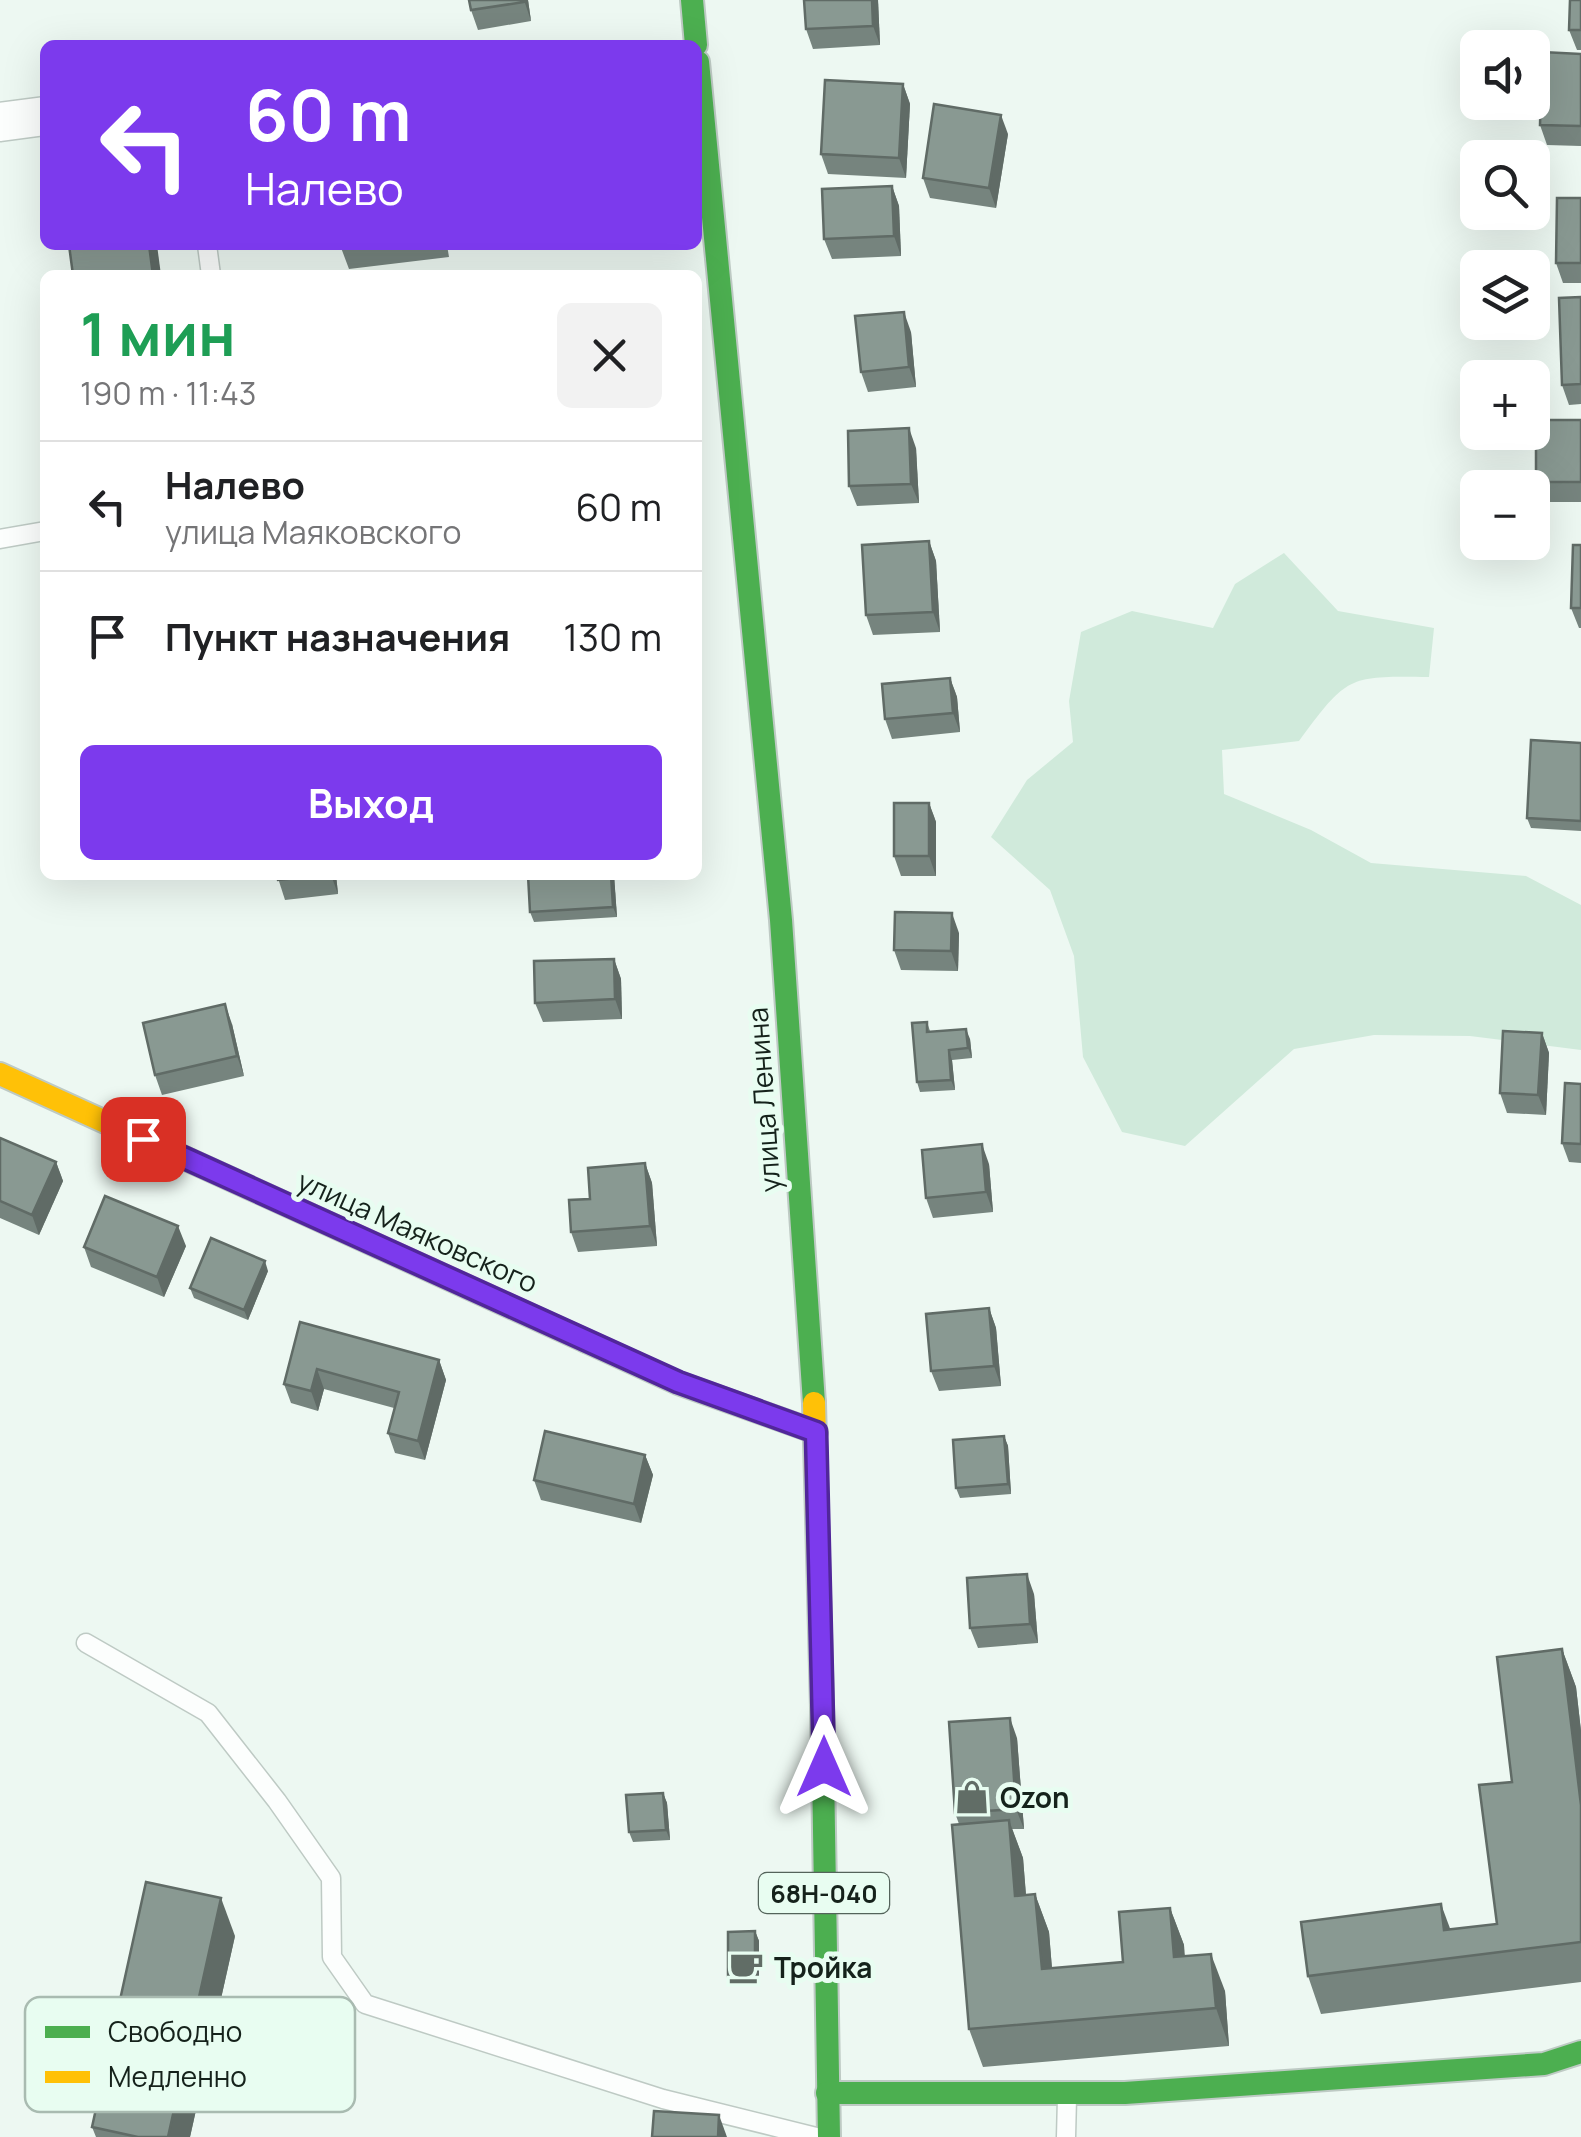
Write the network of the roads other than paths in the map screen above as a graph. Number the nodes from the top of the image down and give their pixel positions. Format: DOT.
graph roads {
  1 [pos="692,0"];
  2 [pos="696,40"];
  3 [pos="702,103"];
  4 [pos="40,117"];
  5 [pos="0,122"];
  6 [pos="40,533"];
  7 [pos="0,539"];
  8 [pos="0,1074"];
  9 [pos="816,1432"];
  10 [pos="86,1644"];
  11 [pos="1581,2052"];
  12 [pos="827,2093"];
  13 [pos="1067,2093"];
  14 [pos="816,2137"];
  15 [pos="829,2137"];
  16 [pos="1066,2137"];
  1 -- 2 [label="main road"];
  3 -- 9 [label="main road, улица Ленина"];
  4 -- 5 [label="street"];
  6 -- 7 [label="lane"];
  8 -- 9 [label="main road, улица Маяковского"];
  9 -- 12 [label="main road, улица Ленина / 68Н-040"];
  10 -- 14 [label="lane"];
  11 -- 13 [label="main road"];
  12 -- 13 [label="main road"];
  12 -- 15 [label="main road, улица Ленина / 68Н-040"];
  13 -- 16 [label="lane"];
}
